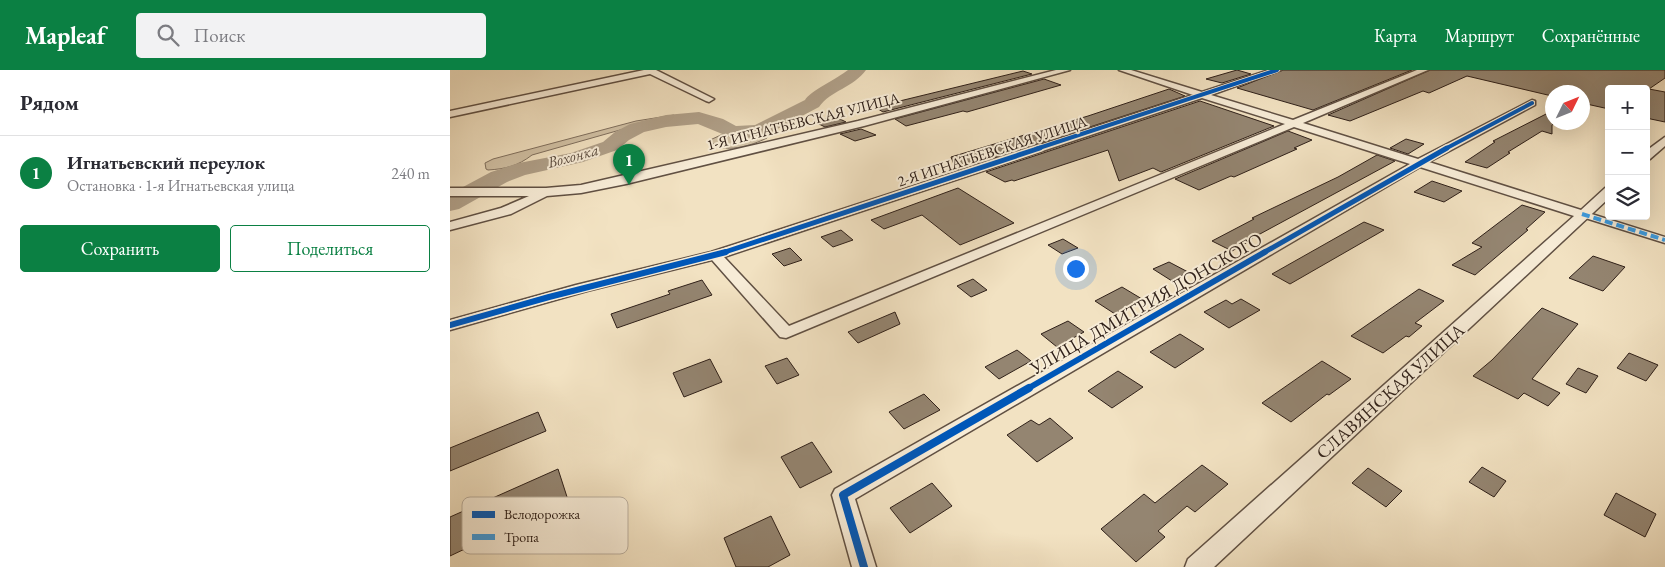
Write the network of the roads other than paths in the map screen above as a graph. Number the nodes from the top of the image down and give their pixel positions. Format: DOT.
graph roads {
  1 [pos="650,70"];
  2 [pos="1066,70"];
  3 [pos="1123,70"];
  4 [pos="1277,70"];
  5 [pos="1424,70"];
  6 [pos="1203,95"];
  7 [pos="708,99"];
  8 [pos="1532,103"];
  9 [pos="450,114"];
  10 [pos="1294,124"];
  11 [pos="1665,140"];
  12 [pos="1650,153"];
  13 [pos="1419,163"];
  14 [pos="450,192"];
  15 [pos="539,192"];
  16 [pos="1605,194"];
  17 [pos="1582,214"];
  18 [pos="450,226"];
  19 [pos="1665,240"];
  20 [pos="715,256"];
  21 [pos="450,325"];
  22 [pos="864,567"];
  23 [pos="1197,567"];
  1 -- 7 [label="street"];
  1 -- 9 [label="street"];
  2 -- 15 [label="street, 1-Я ИГНАТЬЕВСКАЯ УЛИЦА"];
  3 -- 6 [label="street"];
  4 -- 6 [label="street, 2-Я ИГНАТЬЕВСКАЯ УЛИЦА"];
  5 -- 10 [label="street"];
  6 -- 10 [label="street"];
  6 -- 20 [label="street, 2-Я ИГНАТЬЕВСКАЯ УЛИЦА"];
  8 -- 13 [label="street, УЛИЦА ДМИТРИЯ ДОНСКОГО"];
  10 -- 13 [label="street"];
  10 -- 20 [label="street"];
  11 -- 12 [label="street"];
  13 -- 17 [label="street"];
  13 -- 22 [label="street, УЛИЦА ДМИТРИЯ ДОНСКОГО"];
  14 -- 15 [label="street, 1-Я ИГНАТЬЕВСКАЯ УЛИЦА"];
  15 -- 18 [label="street"];
  16 -- 17 [label="street"];
  17 -- 19 [label="street"];
  17 -- 23 [label="street, СЛАВЯНСКАЯ УЛИЦА"];
  20 -- 21 [label="street, 2-Я ИГНАТЬЕВСКАЯ УЛИЦА"];
}
